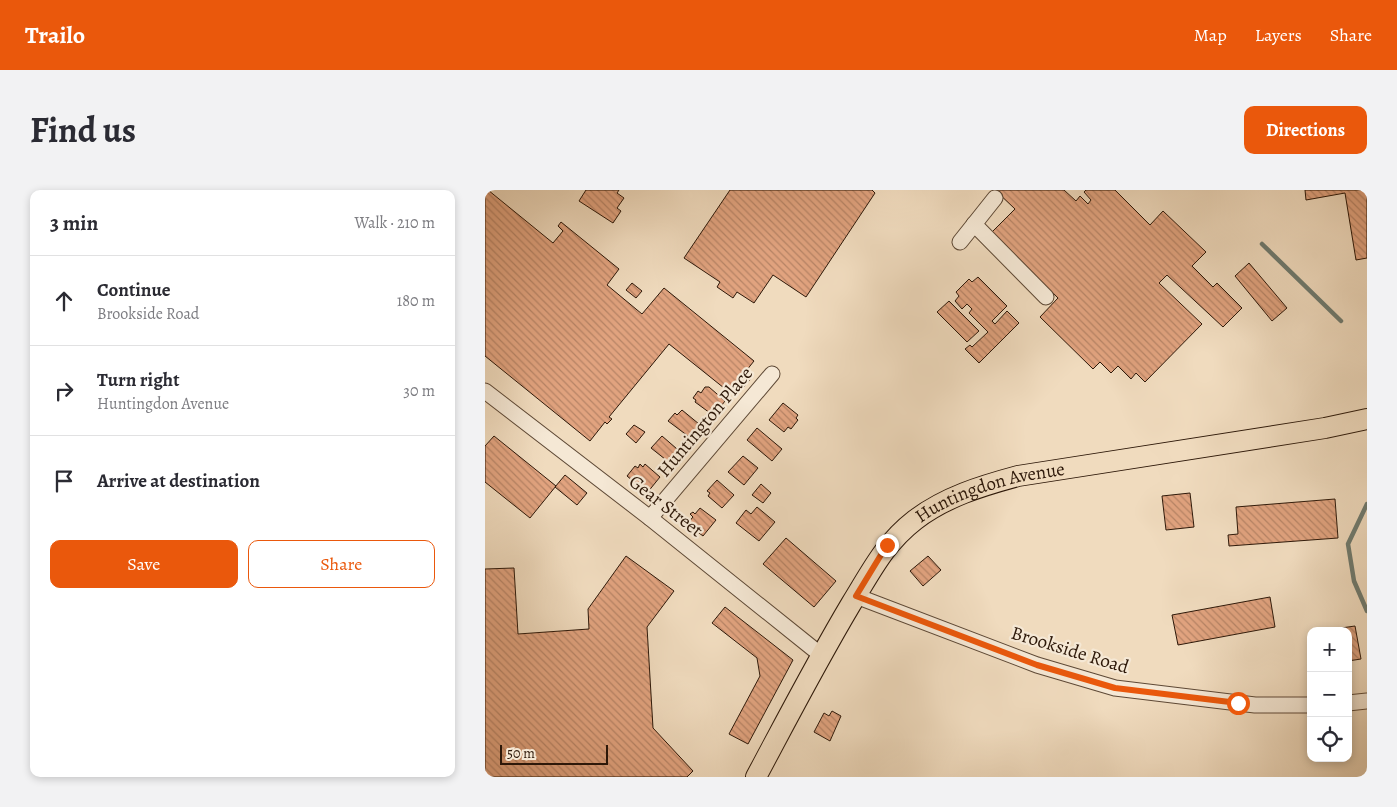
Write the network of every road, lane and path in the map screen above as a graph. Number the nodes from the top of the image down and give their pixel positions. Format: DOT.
graph roads {
  1 [pos="995,198"];
  2 [pos="974,224"];
  3 [pos="960,242"];
  4 [pos="1046,297"];
  5 [pos="772,374"];
  6 [pos="485,391"];
  7 [pos="1367,418"];
  8 [pos="650,518"];
  9 [pos="856,596"];
  10 [pos="821,655"];
  11 [pos="1367,701"];
  12 [pos="1352,703"];
  13 [pos="1307,705"];
  14 [pos="756,777"];
  1 -- 2 [label="street"];
  2 -- 3 [label="street"];
  2 -- 4 [label="street"];
  5 -- 8 [label="street, Huntington Place"];
  6 -- 8 [label="street, Gear Street"];
  7 -- 9 [label="main road, Huntingdon Avenue"];
  8 -- 10 [label="street, Gear Street"];
  9 -- 10 [label="main road, Huntingdon Avenue"];
  9 -- 13 [label="street, Brookside Road"];
  10 -- 14 [label="main road, Huntingdon Avenue"];
  11 -- 12 [label="street"];
}
